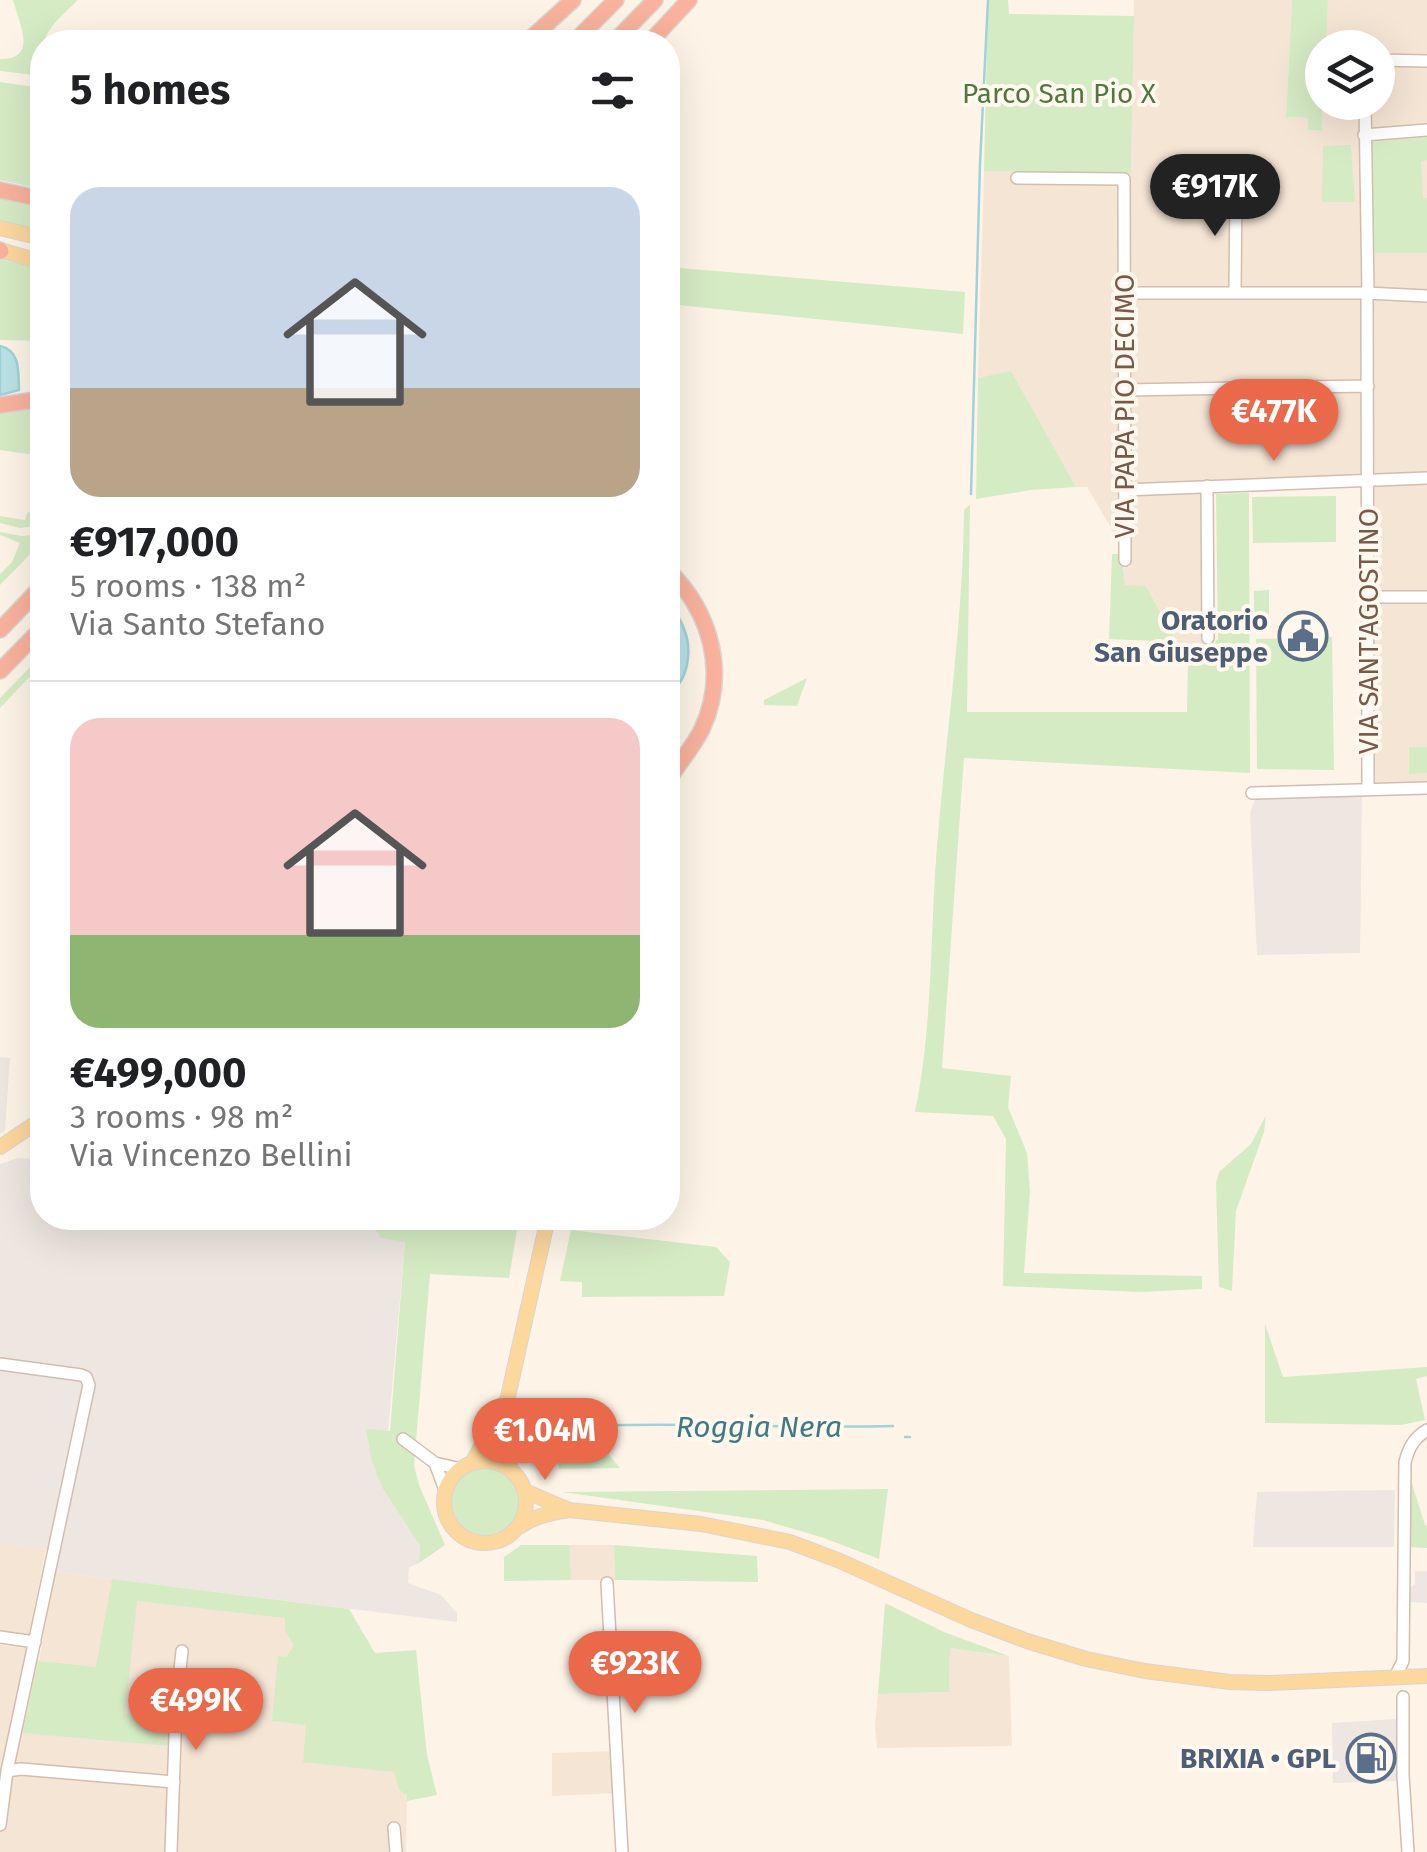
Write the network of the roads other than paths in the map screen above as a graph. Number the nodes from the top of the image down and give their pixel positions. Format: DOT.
graph roads {
  1 [pos="573,0"];
  2 [pos="616,0"];
  3 [pos="655,0"];
  4 [pos="690,0"];
  5 [pos="541,30"];
  6 [pos="586,30"];
  7 [pos="626,30"];
  8 [pos="661,30"];
  9 [pos="1395,60"];
  10 [pos="1427,61"];
  11 [pos="1364,120"];
  12 [pos="1427,130"];
  13 [pos="1364,135"];
  14 [pos="1017,178"];
  15 [pos="1236,185"];
  16 [pos="0,190"];
  17 [pos="30,196"];
  18 [pos="0,228"];
  19 [pos="30,235"];
  20 [pos="0,250"];
  21 [pos="30,259"];
  22 [pos="1123,293"];
  23 [pos="1235,293"];
  24 [pos="1368,293"];
  25 [pos="1427,296"];
  26 [pos="1368,386"];
  27 [pos="1124,390"];
  28 [pos="30,401"];
  29 [pos="0,405"];
  30 [pos="1427,478"];
  31 [pos="1368,482"];
  32 [pos="1207,486"];
  33 [pos="1124,490"];
  34 [pos="1125,560"];
  35 [pos="680,582"];
  36 [pos="1367,597"];
  37 [pos="1427,597"];
  38 [pos="30,599"];
  39 [pos="0,630"];
  40 [pos="1208,638"];
  41 [pos="30,640"];
  42 [pos="0,671"];
  43 [pos="680,764"];
  44 [pos="1427,788"];
  45 [pos="1368,789"];
  46 [pos="1252,793"];
  47 [pos="30,1128"];
  48 [pos="0,1147"];
  49 [pos="545,1230"];
  50 [pos="0,1364"];
  51 [pos="507,1401"];
  52 [pos="1427,1430"];
  53 [pos="404,1439"];
  54 [pos="435,1463"];
  55 [pos="467,1466"];
  56 [pos="510,1469"];
  57 [pos="445,1490"];
  58 [pos="525,1490"];
  59 [pos="569,1510"];
  60 [pos="518,1528"];
  61 [pos="607,1583"];
  62 [pos="0,1637"];
  63 [pos="35,1642"];
  64 [pos="182,1651"];
  65 [pos="1403,1661"];
  66 [pos="1420,1676"];
  67 [pos="1395,1677"];
  68 [pos="1403,1697"];
  69 [pos="8,1771"];
  70 [pos="174,1782"];
  71 [pos="0,1826"];
  72 [pos="394,1828"];
  73 [pos="171,1852"];
  74 [pos="396,1852"];
  75 [pos="622,1852"];
  76 [pos="1408,1852"];
  1 -- 5 [label="highway"];
  2 -- 6 [label="highway"];
  3 -- 7 [label="highway"];
  4 -- 8 [label="highway"];
  9 -- 10 [label="street"];
  11 -- 13 [label="street, VIA SANT'AGOSTINO"];
  12 -- 13 [label="street"];
  13 -- 24 [label="street, VIA SANT'AGOSTINO"];
  14 -- 22 [label="street, VIA PAPA PIO DECIMO"];
  15 -- 23 [label="street"];
  16 -- 17 [label="highway"];
  18 -- 19 [label="main road"];
  20 -- 21 [label="main road"];
  22 -- 23 [label="street"];
  22 -- 27 [label="street, VIA PAPA PIO DECIMO"];
  23 -- 24 [label="street"];
  24 -- 25 [label="street"];
  24 -- 26 [label="street, VIA SANT'AGOSTINO"];
  26 -- 27 [label="street"];
  26 -- 31 [label="street, VIA SANT'AGOSTINO"];
  27 -- 33 [label="street, VIA PAPA PIO DECIMO"];
  28 -- 29 [label="highway"];
  30 -- 31 [label="street"];
  31 -- 32 [label="street"];
  31 -- 36 [label="street, VIA SANT'AGOSTINO"];
  32 -- 33 [label="street"];
  32 -- 40 [label="street"];
  33 -- 34 [label="street, VIA PAPA PIO DECIMO"];
  35 -- 43 [label="highway"];
  36 -- 37 [label="street"];
  36 -- 45 [label="street, VIA SANT'AGOSTINO"];
  38 -- 39 [label="highway"];
  41 -- 42 [label="highway"];
  44 -- 45 [label="street"];
  45 -- 46 [label="street"];
  47 -- 48 [label="main road"];
  49 -- 51 [label="main road"];
  50 -- 63 [label="street"];
  51 -- 55 [label="main road"];
  51 -- 56 [label="main road"];
  52 -- 65 [label="street"];
  53 -- 54 [label="street"];
  54 -- 55 [label="street"];
  54 -- 57 [label="street"];
  55 -- 56 [label="main road"];
  55 -- 57 [label="main road"];
  56 -- 58 [label="main road"];
  57 -- 60 [label="main road"];
  58 -- 59 [label="main road"];
  58 -- 60 [label="main road"];
  59 -- 60 [label="main road"];
  59 -- 67 [label="main road"];
  61 -- 75 [label="street"];
  62 -- 63 [label="street"];
  63 -- 69 [label="street"];
  64 -- 70 [label="street"];
  65 -- 66 [label="street"];
  65 -- 67 [label="street"];
  66 -- 67 [label="main road"];
  68 -- 76 [label="street"];
  69 -- 70 [label="street"];
  69 -- 71 [label="street"];
  70 -- 73 [label="street"];
  72 -- 74 [label="street"];
}
